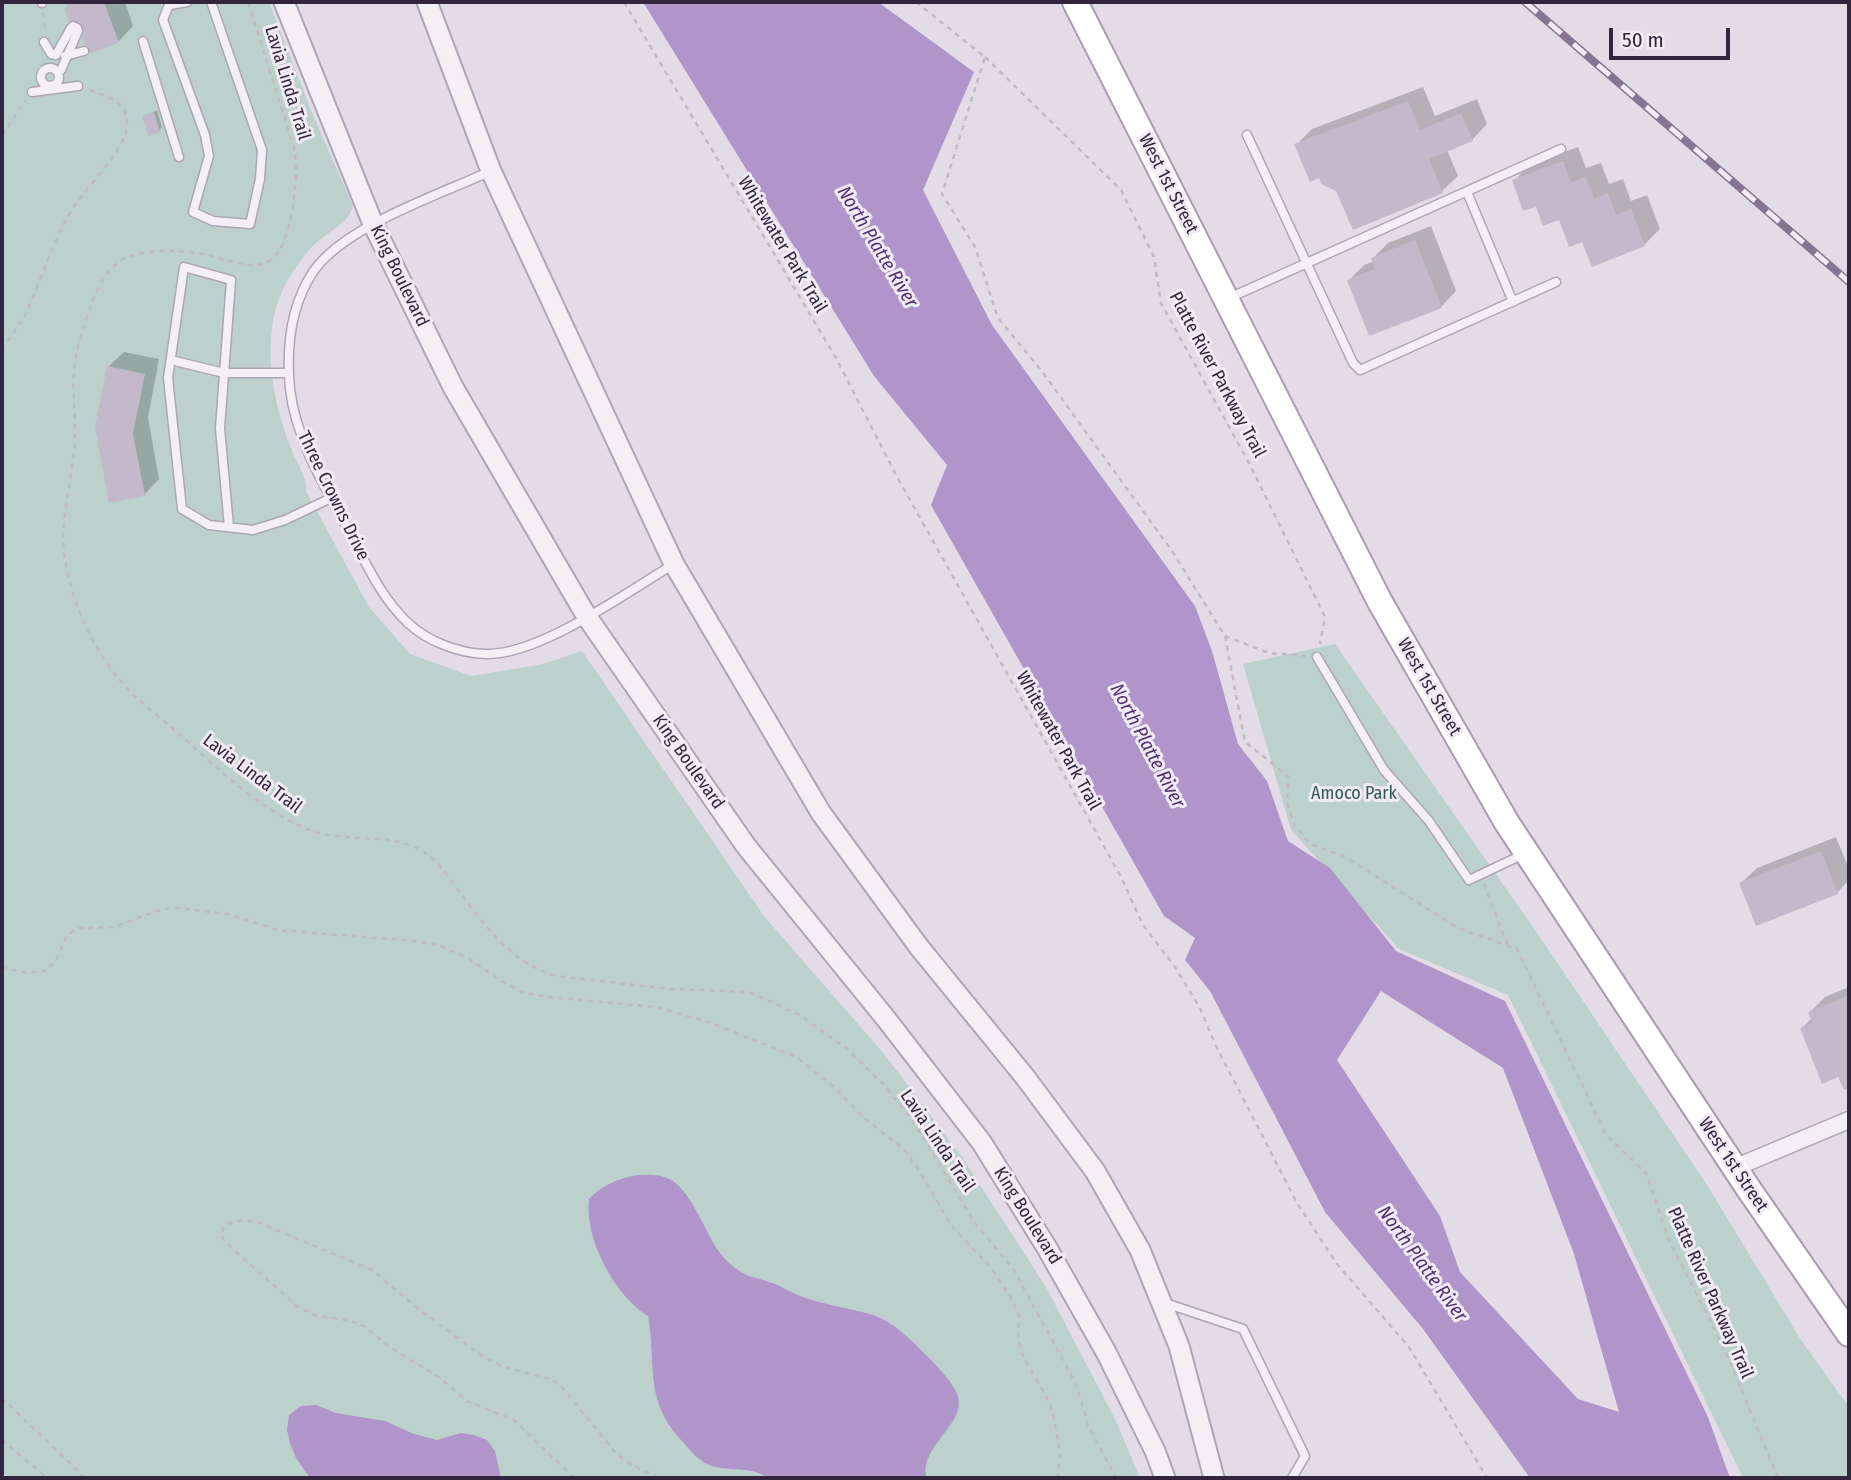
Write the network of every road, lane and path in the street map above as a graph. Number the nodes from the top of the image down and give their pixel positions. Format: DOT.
graph roads {
  1 [pos="42,2"];
  2 [pos="187,2"];
  3 [pos="211,2"];
  4 [pos="248,2"];
  5 [pos="284,2"];
  6 [pos="427,2"];
  7 [pos="624,2"];
  8 [pos="916,2"];
  9 [pos="1075,2"];
  10 [pos="170,3"];
  11 [pos="143,41"];
  12 [pos="44,42"];
  13 [pos="84,51"];
  14 [pos="65,56"];
  15 [pos="985,57"];
  16 [pos="61,70"];
  17 [pos="78,86"];
  18 [pos="32,92"];
  19 [pos="2,135"];
  20 [pos="1247,135"];
  21 [pos="1560,149"];
  22 [pos="179,157"];
  23 [pos="491,171"];
  24 [pos="1466,192"];
  25 [pos="373,224"];
  26 [pos="1305,263"];
  27 [pos="1556,282"];
  28 [pos="1226,299"];
  29 [pos="1513,302"];
  30 [pos="2,350"];
  31 [pos="171,360"];
  32 [pos="224,373"];
  33 [pos="289,373"];
  34 [pos="331,498"];
  35 [pos="229,527"];
  36 [pos="674,564"];
  37 [pos="587,617"];
  38 [pos="1225,636"];
  39 [pos="1317,657"];
  40 [pos="1526,852"];
  41 [pos="1480,875"];
  42 [pos="1508,946"];
  43 [pos="2,967"];
  44 [pos="1849,1120"];
  45 [pos="1734,1167"];
  46 [pos="1161,1301"];
  47 [pos="1849,1334"];
  48 [pos="2,1398"];
  49 [pos="2,1440"];
  50 [pos="47,1478"];
  51 [pos="85,1478"];
  52 [pos="574,1478"];
  53 [pos="659,1478"];
  54 [pos="1058,1478"];
  55 [pos="1116,1478"];
  56 [pos="1165,1478"];
  57 [pos="1214,1478"];
  58 [pos="1292,1478"];
  59 [pos="1487,1478"];
  60 [pos="1778,1478"];
  1 -- 12 [label="path"];
  2 -- 10 [label="lane"];
  3 -- 10 [label="lane"];
  4 -- 55 [label="path, Lavia Linda Trail"];
  5 -- 25 [label="street, King Boulevard"];
  6 -- 23 [label="street"];
  7 -- 59 [label="path, Whitewater Park Trail"];
  8 -- 15 [label="path, Platte River Parkway Trail"];
  9 -- 28 [label="main road, West 1st Street"];
  11 -- 22 [label="lane"];
  12 -- 14 [label="lane"];
  12 -- 18 [label="path"];
  13 -- 14 [label="lane"];
  14 -- 16 [label="lane"];
  15 -- 38 [label="path"];
  15 -- 39 [label="path, Platte River Parkway Trail"];
  17 -- 18 [label="lane"];
  17 -- 30 [label="path"];
  18 -- 19 [label="path"];
  20 -- 26 [label="lane"];
  21 -- 24 [label="lane"];
  23 -- 25 [label="lane, Three Crowns Drive"];
  23 -- 36 [label="street"];
  24 -- 26 [label="lane"];
  24 -- 29 [label="lane"];
  25 -- 33 [label="lane, Three Crowns Drive"];
  25 -- 37 [label="street, King Boulevard"];
  26 -- 28 [label="lane"];
  26 -- 29 [label="lane"];
  27 -- 29 [label="lane"];
  28 -- 40 [label="main road, West 1st Street"];
  31 -- 32 [label="lane"];
  31 -- 32 [label="lane"];
  31 -- 35 [label="lane"];
  32 -- 33 [label="lane"];
  32 -- 35 [label="lane"];
  33 -- 34 [label="lane, Three Crowns Drive"];
  34 -- 35 [label="lane"];
  34 -- 37 [label="lane, Three Crowns Drive"];
  36 -- 37 [label="lane, Three Crowns Drive"];
  36 -- 46 [label="street"];
  37 -- 56 [label="street, King Boulevard"];
  38 -- 39 [label="path"];
  38 -- 42 [label="path"];
  39 -- 41 [label="lane"];
  40 -- 41 [label="lane"];
  40 -- 45 [label="main road, West 1st Street"];
  41 -- 42 [label="path, Platte River Parkway Trail"];
  42 -- 60 [label="path, Platte River Parkway Trail"];
  43 -- 54 [label="path"];
  44 -- 45 [label="street"];
  45 -- 47 [label="main road, West 1st Street"];
  46 -- 57 [label="street"];
  46 -- 58 [label="lane"];
  48 -- 51 [label="path"];
  49 -- 50 [label="path"];
  52 -- 53 [label="path"];
}
